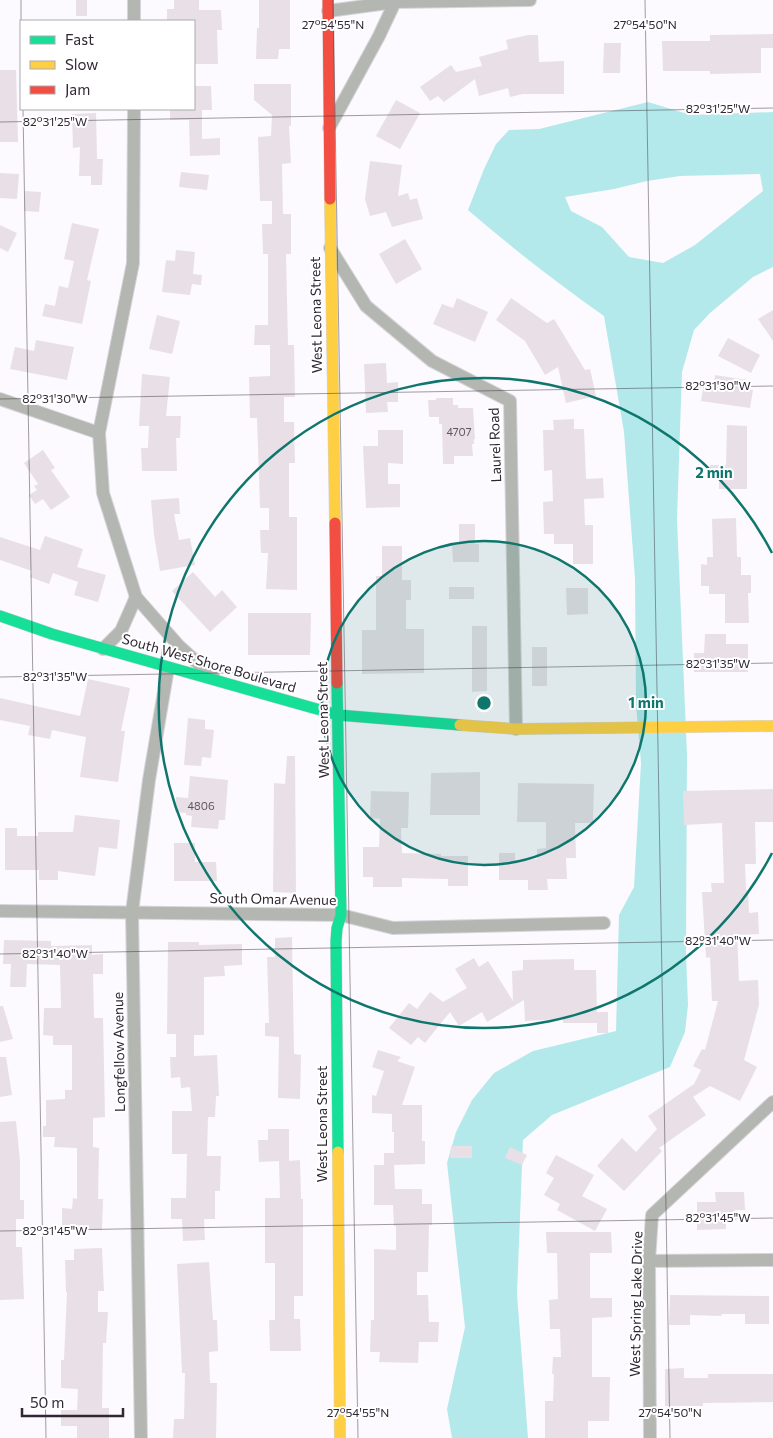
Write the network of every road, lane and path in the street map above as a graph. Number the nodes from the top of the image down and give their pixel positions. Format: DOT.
graph roads {
  1 [pos="134,0"];
  2 [pos="530,0"];
  3 [pos="395,2"];
  4 [pos="328,6"];
  5 [pos="134,20"];
  6 [pos="134,110"];
  7 [pos="328,130"];
  8 [pos="330,248"];
  9 [pos="0,399"];
  10 [pos="99,433"];
  11 [pos="136,597"];
  12 [pos="0,616"];
  13 [pos="103,649"];
  14 [pos="168,668"];
  15 [pos="218,682"];
  16 [pos="338,715"];
  17 [pos="773,726"];
  18 [pos="516,729"];
  19 [pos="0,911"];
  20 [pos="132,912"];
  21 [pos="341,915"];
  22 [pos="604,923"];
  23 [pos="773,1102"];
  24 [pos="773,1260"];
  25 [pos="649,1261"];
  26 [pos="141,1438"];
  27 [pos="340,1438"];
  28 [pos="650,1438"];
  1 -- 5 [label="street"];
  2 -- 3 [label="street"];
  3 -- 4 [label="street"];
  3 -- 7 [label="street"];
  4 -- 7 [label="street, West Leona Street"];
  6 -- 10 [label="street"];
  7 -- 8 [label="street, West Leona Street"];
  8 -- 16 [label="street, West Leona Street"];
  8 -- 18 [label="street, Laurel Road"];
  9 -- 10 [label="street"];
  10 -- 11 [label="street"];
  11 -- 13 [label="street"];
  11 -- 15 [label="street"];
  12 -- 13 [label="street, South West Shore Boulevard"];
  13 -- 14 [label="street, South West Shore Boulevard"];
  14 -- 15 [label="street, South West Shore Boulevard"];
  14 -- 20 [label="street, Longfellow Avenue"];
  15 -- 16 [label="street, South West Shore Boulevard"];
  16 -- 18 [label="street, South West Shore Boulevard"];
  16 -- 21 [label="street, West Leona Street"];
  17 -- 18 [label="street, South West Shore Boulevard"];
  19 -- 20 [label="street, South Omar Avenue"];
  20 -- 21 [label="street, South Omar Avenue"];
  20 -- 26 [label="street, Longfellow Avenue"];
  21 -- 22 [label="street, South Omar Avenue"];
  21 -- 27 [label="street, West Leona Street"];
  23 -- 25 [label="street, West Spring Lake Drive"];
  24 -- 25 [label="street"];
  25 -- 28 [label="street, West Spring Lake Drive"];
}
